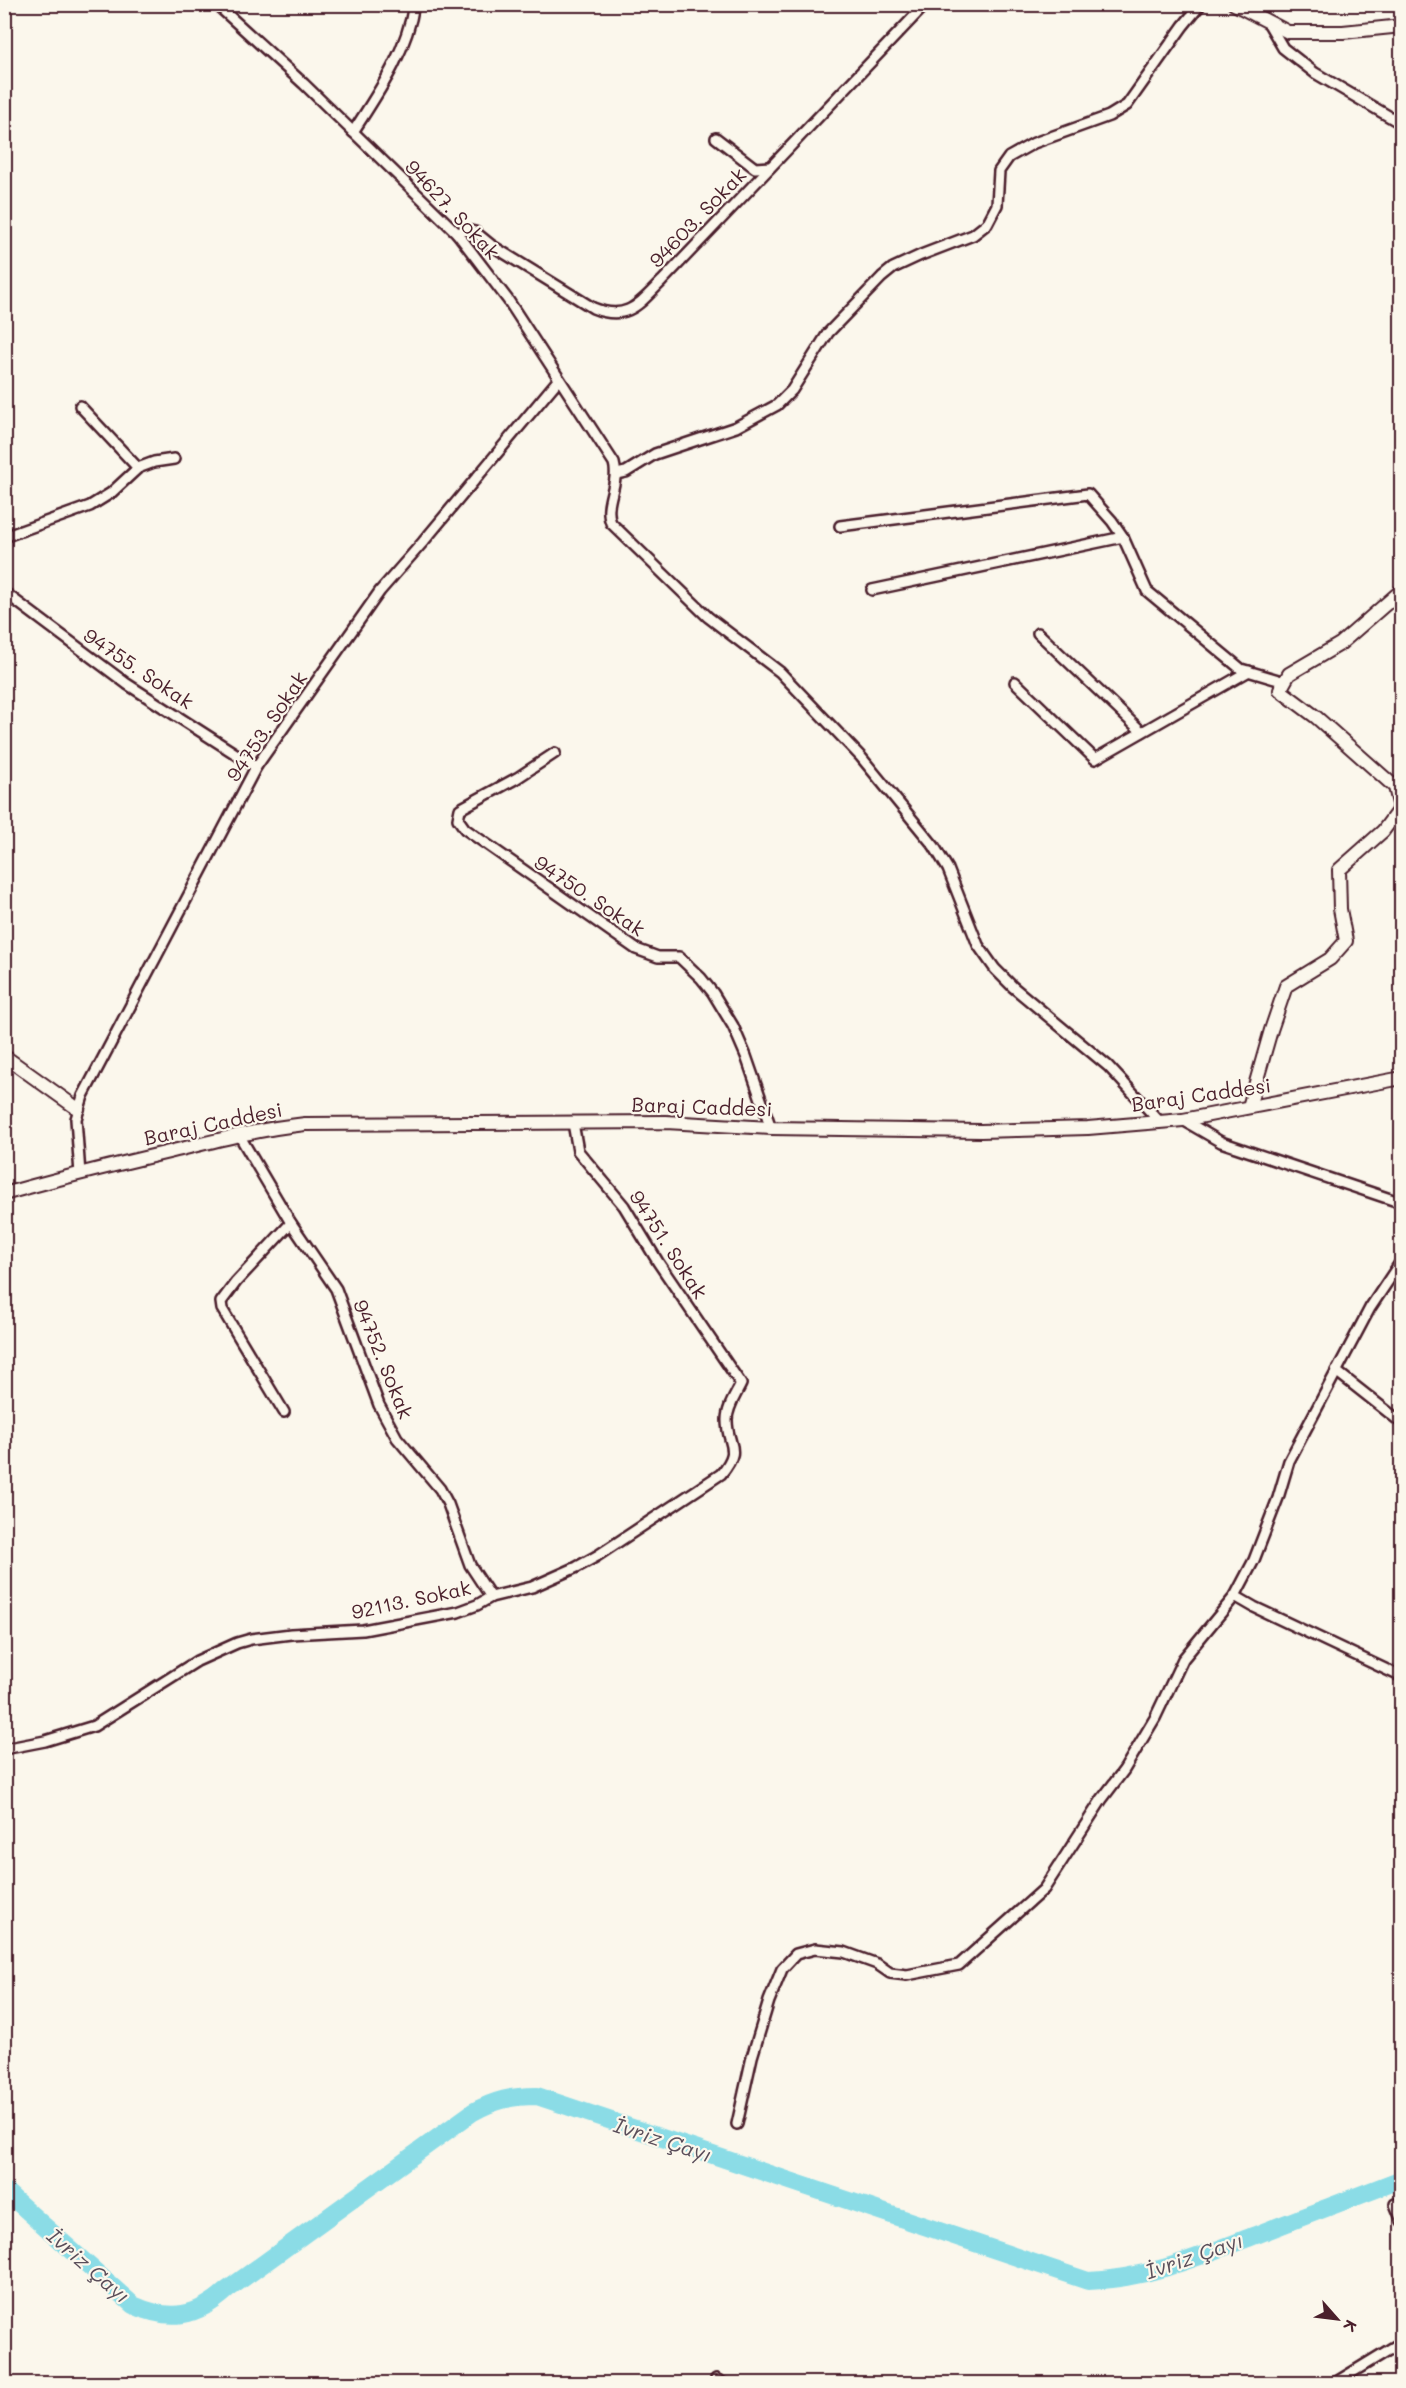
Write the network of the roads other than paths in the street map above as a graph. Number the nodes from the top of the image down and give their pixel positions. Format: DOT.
graph roads {
  1 [pos="216,4"];
  2 [pos="414,4"];
  3 [pos="926,4"];
  4 [pos="1201,4"];
  5 [pos="1234,4"];
  6 [pos="1269,24"];
  7 [pos="1401,26"];
  8 [pos="1401,124"];
  9 [pos="353,132"];
  10 [pos="716,138"];
  11 [pos="770,167"];
  12 [pos="457,233"];
  13 [pos="560,379"];
  14 [pos="80,406"];
  15 [pos="174,459"];
  16 [pos="138,468"];
  17 [pos="617,474"];
  18 [pos="840,526"];
  19 [pos="4,537"];
  20 [pos="1123,537"];
  21 [pos="872,590"];
  22 [pos="1401,590"];
  23 [pos="4,592"];
  24 [pos="1038,633"];
  25 [pos="1249,671"];
  26 [pos="1015,682"];
  27 [pos="1285,682"];
  28 [pos="1142,732"];
  29 [pos="555,753"];
  30 [pos="256,767"];
  31 [pos="1401,808"];
  32 [pos="4,1056"];
  33 [pos="1401,1078"];
  34 [pos="1249,1107"];
  35 [pos="78,1109"];
  36 [pos="1183,1120"];
  37 [pos="1160,1122"];
  38 [pos="573,1123"];
  39 [pos="771,1128"];
  40 [pos="238,1135"];
  41 [pos="80,1174"];
  42 [pos="4,1194"];
  43 [pos="1401,1203"];
  44 [pos="291,1223"];
  45 [pos="1401,1260"];
  46 [pos="1336,1371"];
  47 [pos="741,1384"];
  48 [pos="284,1412"];
  49 [pos="1401,1423"];
  50 [pos="1234,1596"];
  51 [pos="491,1597"];
  52 [pos="1401,1677"];
  53 [pos="4,1749"];
  54 [pos="737,2124"];
  55 [pos="1395,2204"];
  56 [pos="1401,2221"];
  57 [pos="1401,2342"];
  58 [pos="1333,2384"];
  1 -- 9 [label="street, 94627. Sokak"];
  2 -- 9 [label="street"];
  3 -- 11 [label="street, 94603. Sokak"];
  4 -- 17 [label="street"];
  5 -- 6 [label="main road"];
  6 -- 7 [label="main road"];
  6 -- 8 [label="street"];
  9 -- 12 [label="street, 94627. Sokak"];
  10 -- 11 [label="street"];
  11 -- 12 [label="street, 94603. Sokak"];
  12 -- 13 [label="street, 94627. Sokak"];
  13 -- 17 [label="street, 94627. Sokak"];
  13 -- 30 [label="street, 94753. Sokak"];
  14 -- 16 [label="street"];
  15 -- 16 [label="street"];
  16 -- 19 [label="street"];
  17 -- 37 [label="street"];
  18 -- 20 [label="street"];
  20 -- 21 [label="street"];
  20 -- 25 [label="street"];
  22 -- 27 [label="main road"];
  23 -- 30 [label="street, 94755. Sokak"];
  24 -- 28 [label="street"];
  25 -- 27 [label="street"];
  25 -- 28 [label="street"];
  26 -- 28 [label="street"];
  27 -- 31 [label="main road"];
  29 -- 39 [label="street, 94750. Sokak"];
  30 -- 35 [label="street, 94753. Sokak"];
  31 -- 34 [label="main road"];
  32 -- 35 [label="main road"];
  33 -- 34 [label="main road, Baraj Caddesi"];
  34 -- 36 [label="main road, Baraj Caddesi"];
  35 -- 41 [label="street, 94753. Sokak"];
  36 -- 37 [label="main road, Baraj Caddesi"];
  36 -- 43 [label="street"];
  37 -- 39 [label="main road, Baraj Caddesi"];
  38 -- 39 [label="main road, Baraj Caddesi"];
  38 -- 40 [label="main road, Baraj Caddesi"];
  38 -- 47 [label="street, 94751. Sokak"];
  40 -- 41 [label="main road, Baraj Caddesi"];
  40 -- 44 [label="street, 94752. Sokak"];
  41 -- 42 [label="main road, Baraj Caddesi"];
  44 -- 48 [label="street"];
  44 -- 51 [label="street, 94752. Sokak"];
  45 -- 46 [label="street"];
  46 -- 49 [label="street"];
  46 -- 50 [label="street"];
  47 -- 51 [label="street, 92113. Sokak"];
  50 -- 52 [label="street"];
  50 -- 54 [label="street"];
  51 -- 53 [label="street, 92113. Sokak"];
  55 -- 56 [label="street"];
  57 -- 58 [label="street"];
}
